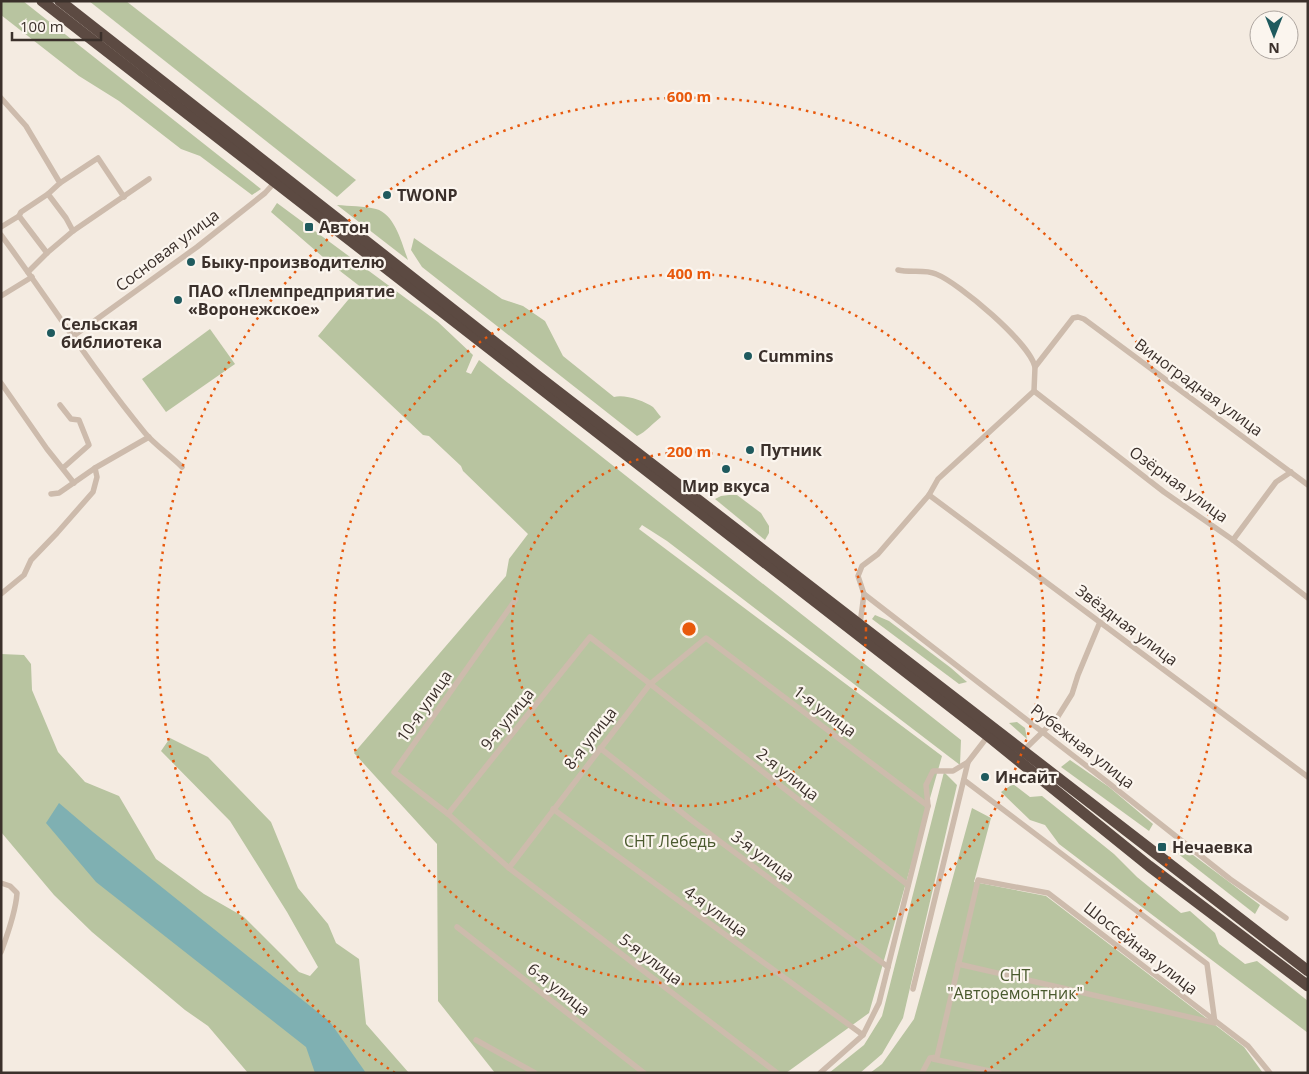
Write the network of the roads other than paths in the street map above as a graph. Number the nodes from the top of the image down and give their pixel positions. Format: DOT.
graph roads {
  1 [pos="42,1"];
  2 [pos="60,1"];
  3 [pos="1,98"];
  4 [pos="149,179"];
  5 [pos="275,182"];
  6 [pos="60,183"];
  7 [pos="48,194"];
  8 [pos="124,197"];
  9 [pos="19,216"];
  10 [pos="1,227"];
  11 [pos="73,231"];
  12 [pos="1,235"];
  13 [pos="47,254"];
  14 [pos="898,270"];
  15 [pos="30,274"];
  16 [pos="1,296"];
  17 [pos="72,337"];
  18 [pos="1035,366"];
  19 [pos="1,383"];
  20 [pos="1034,391"];
  21 [pos="60,405"];
  22 [pos="149,436"];
  23 [pos="606,440"];
  24 [pos="182,466"];
  25 [pos="62,468"];
  26 [pos="95,468"];
  27 [pos="1291,472"];
  28 [pos="669,477"];
  29 [pos="74,483"];
  30 [pos="1308,485"];
  31 [pos="51,494"];
  32 [pos="929,495"];
  33 [pos="706,516"];
  34 [pos="1233,540"];
  35 [pos="768,554"];
  36 [pos="1,594"];
  37 [pos="864,594"];
  38 [pos="1308,598"];
  39 [pos="516,599"];
  40 [pos="1100,622"];
  41 [pos="860,624"];
  42 [pos="706,638"];
  43 [pos="650,684"];
  44 [pos="1043,732"];
  45 [pos="988,736"];
  46 [pos="600,748"];
  47 [pos="1023,751"];
  48 [pos="968,762"];
  49 [pos="1308,777"];
  50 [pos="964,780"];
  51 [pos="928,806"];
  52 [pos="553,809"];
  53 [pos="448,814"];
  54 [pos="509,868"];
  55 [pos="1,883"];
  56 [pos="908,885"];
  57 [pos="1286,918"];
  58 [pos="457,927"];
  59 [pos="1,952"];
  60 [pos="958,964"];
  61 [pos="888,966"];
  62 [pos="1308,971"];
  63 [pos="1308,986"];
  64 [pos="913,989"];
  65 [pos="1216,1023"];
  66 [pos="863,1035"];
  67 [pos="476,1040"];
  68 [pos="930,1058"];
  69 [pos="535,1073"];
  70 [pos="644,1073"];
  71 [pos="777,1073"];
  72 [pos="820,1073"];
  73 [pos="922,1073"];
  74 [pos="999,1073"];
  75 [pos="1270,1073"];
  1 -- 5 [label="highway"];
  2 -- 28 [label="highway"];
  3 -- 6 [label="street"];
  4 -- 8 [label="street"];
  5 -- 17 [label="street, Сосновая улица"];
  5 -- 23 [label="highway"];
  6 -- 7 [label="street"];
  6 -- 8 [label="street"];
  7 -- 9 [label="street"];
  7 -- 11 [label="street"];
  8 -- 11 [label="street"];
  9 -- 10 [label="street"];
  9 -- 13 [label="street"];
  11 -- 13 [label="street"];
  12 -- 15 [label="street"];
  13 -- 15 [label="street"];
  14 -- 18 [label="street"];
  15 -- 16 [label="street"];
  15 -- 17 [label="street"];
  17 -- 22 [label="street"];
  18 -- 20 [label="street"];
  18 -- 27 [label="street, Виноградная улица"];
  19 -- 25 [label="street"];
  20 -- 32 [label="street"];
  20 -- 34 [label="street, Озёрная улица"];
  21 -- 25 [label="street"];
  22 -- 24 [label="street"];
  22 -- 26 [label="street"];
  23 -- 28 [label="highway"];
  23 -- 33 [label="highway"];
  25 -- 29 [label="street"];
  26 -- 29 [label="street"];
  26 -- 36 [label="street"];
  27 -- 30 [label="street, Виноградная улица"];
  27 -- 34 [label="street"];
  28 -- 35 [label="highway"];
  29 -- 31 [label="street"];
  32 -- 37 [label="street"];
  32 -- 40 [label="street, Звёздная улица"];
  33 -- 35 [label="highway"];
  33 -- 45 [label="highway"];
  34 -- 38 [label="street, Озёрная улица"];
  35 -- 41 [label="highway"];
  37 -- 41 [label="street"];
  37 -- 44 [label="street, Рубежная улица"];
  39 -- 53 [label="street, 10-я улица"];
  40 -- 44 [label="street"];
  40 -- 49 [label="street, Звёздная улица"];
  41 -- 47 [label="highway"];
  42 -- 43 [label="street, 8-я улица"];
  42 -- 51 [label="street, 1-я улица"];
  43 -- 46 [label="street, 8-я улица"];
  43 -- 53 [label="street, 9-я улица"];
  43 -- 56 [label="street, 2-я улица"];
  44 -- 47 [label="street"];
  44 -- 57 [label="street, Рубежная улица"];
  45 -- 48 [label="street"];
  45 -- 63 [label="highway"];
  46 -- 52 [label="street, 8-я улица"];
  46 -- 61 [label="street, 3-я улица"];
  47 -- 62 [label="highway"];
  48 -- 50 [label="street"];
  48 -- 51 [label="street"];
  50 -- 64 [label="street"];
  50 -- 65 [label="street"];
  51 -- 56 [label="street"];
  52 -- 54 [label="street, 8-я улица"];
  52 -- 66 [label="street, 4-я улица"];
  53 -- 54 [label="street"];
  54 -- 71 [label="street, 5-я улица"];
  55 -- 59 [label="street"];
  56 -- 61 [label="street"];
  58 -- 70 [label="street, 6-я улица"];
  60 -- 65 [label="street"];
  60 -- 65 [label="street, Шоссейная улица"];
  60 -- 68 [label="street"];
  61 -- 66 [label="street"];
  65 -- 75 [label="street, Шоссейная улица"];
  66 -- 72 [label="street"];
  67 -- 69 [label="street"];
  68 -- 73 [label="street"];
  68 -- 74 [label="street"];
}
